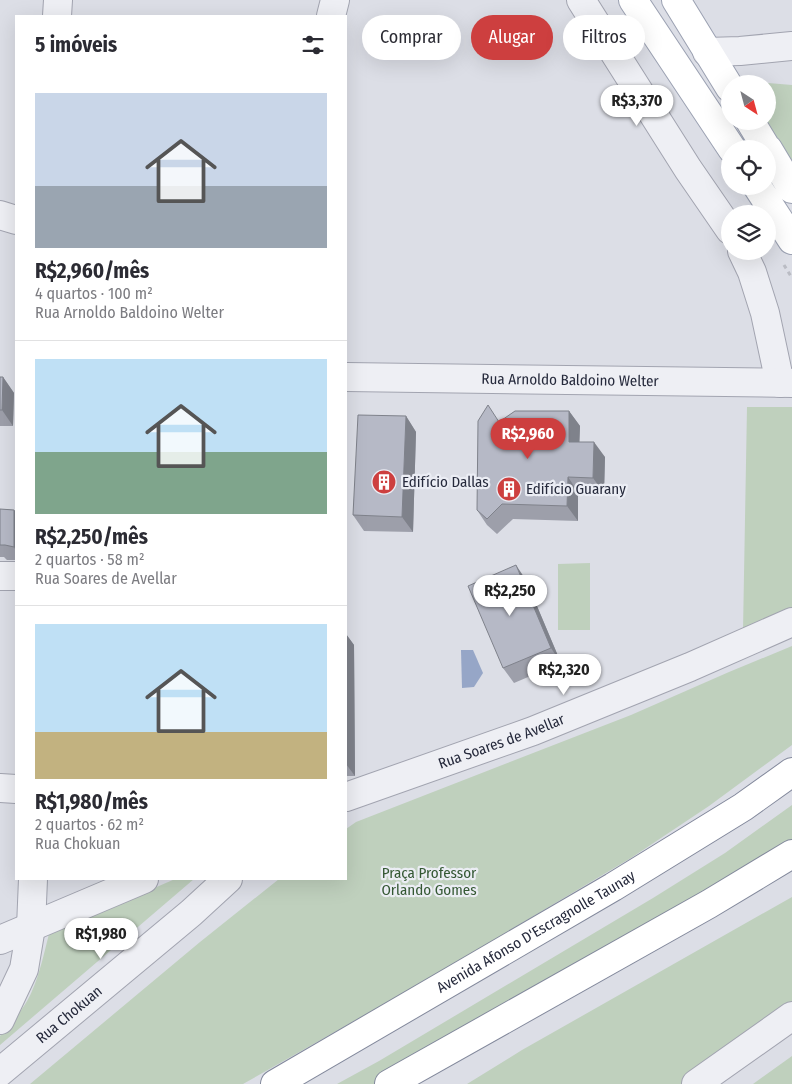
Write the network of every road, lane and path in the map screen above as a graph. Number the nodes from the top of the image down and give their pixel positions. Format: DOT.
graph roads {
  1 [pos="58,0"];
  2 [pos="335,0"];
  3 [pos="581,0"];
  4 [pos="633,0"];
  5 [pos="642,0"];
  6 [pos="676,0"];
  7 [pos="57,15"];
  8 [pos="331,15"];
  9 [pos="792,46"];
  10 [pos="707,52"];
  11 [pos="722,75"];
  12 [pos="726,140"];
  13 [pos="776,163"];
  14 [pos="792,188"];
  15 [pos="763,195"];
  16 [pos="0,215"];
  17 [pos="721,217"];
  18 [pos="15,220"];
  19 [pos="792,240"];
  20 [pos="746,260"];
  21 [pos="347,377"];
  22 [pos="786,383"];
  23 [pos="0,576"];
  24 [pos="15,576"];
  25 [pos="792,622"];
  26 [pos="792,772"];
  27 [pos="0,788"];
  28 [pos="15,789"];
  29 [pos="347,797"];
  30 [pos="792,854"];
  31 [pos="32,880"];
  32 [pos="142,880"];
  33 [pos="227,880"];
  34 [pos="31,927"];
  35 [pos="0,940"];
  36 [pos="792,1016"];
  37 [pos="0,1020"];
  38 [pos="0,1072"];
  39 [pos="275,1084"];
  40 [pos="389,1084"];
  41 [pos="696,1084"];
  1 -- 7 [label="street"];
  2 -- 8 [label="street"];
  3 -- 17 [label="street"];
  4 -- 12 [label="main road"];
  5 -- 10 [label="main road"];
  6 -- 10 [label="main road"];
  9 -- 10 [label="street"];
  10 -- 11 [label="main road"];
  13 -- 14 [label="main road"];
  15 -- 19 [label="main road"];
  16 -- 18 [label="street"];
  20 -- 22 [label="street"];
  21 -- 22 [label="street, Rua Arnoldo Baldoino Welter"];
  23 -- 24 [label="street"];
  25 -- 29 [label="street, Rua Soares de Avellar"];
  26 -- 39 [label="main road, Avenida Afonso D'Escragnolle Taunay"];
  27 -- 28 [label="street"];
  30 -- 40 [label="main road"];
  31 -- 34 [label="street"];
  32 -- 34 [label="street"];
  33 -- 38 [label="street, Rua Chokuan"];
  34 -- 35 [label="street"];
  34 -- 37 [label="street"];
  36 -- 41 [label="street"];
}
